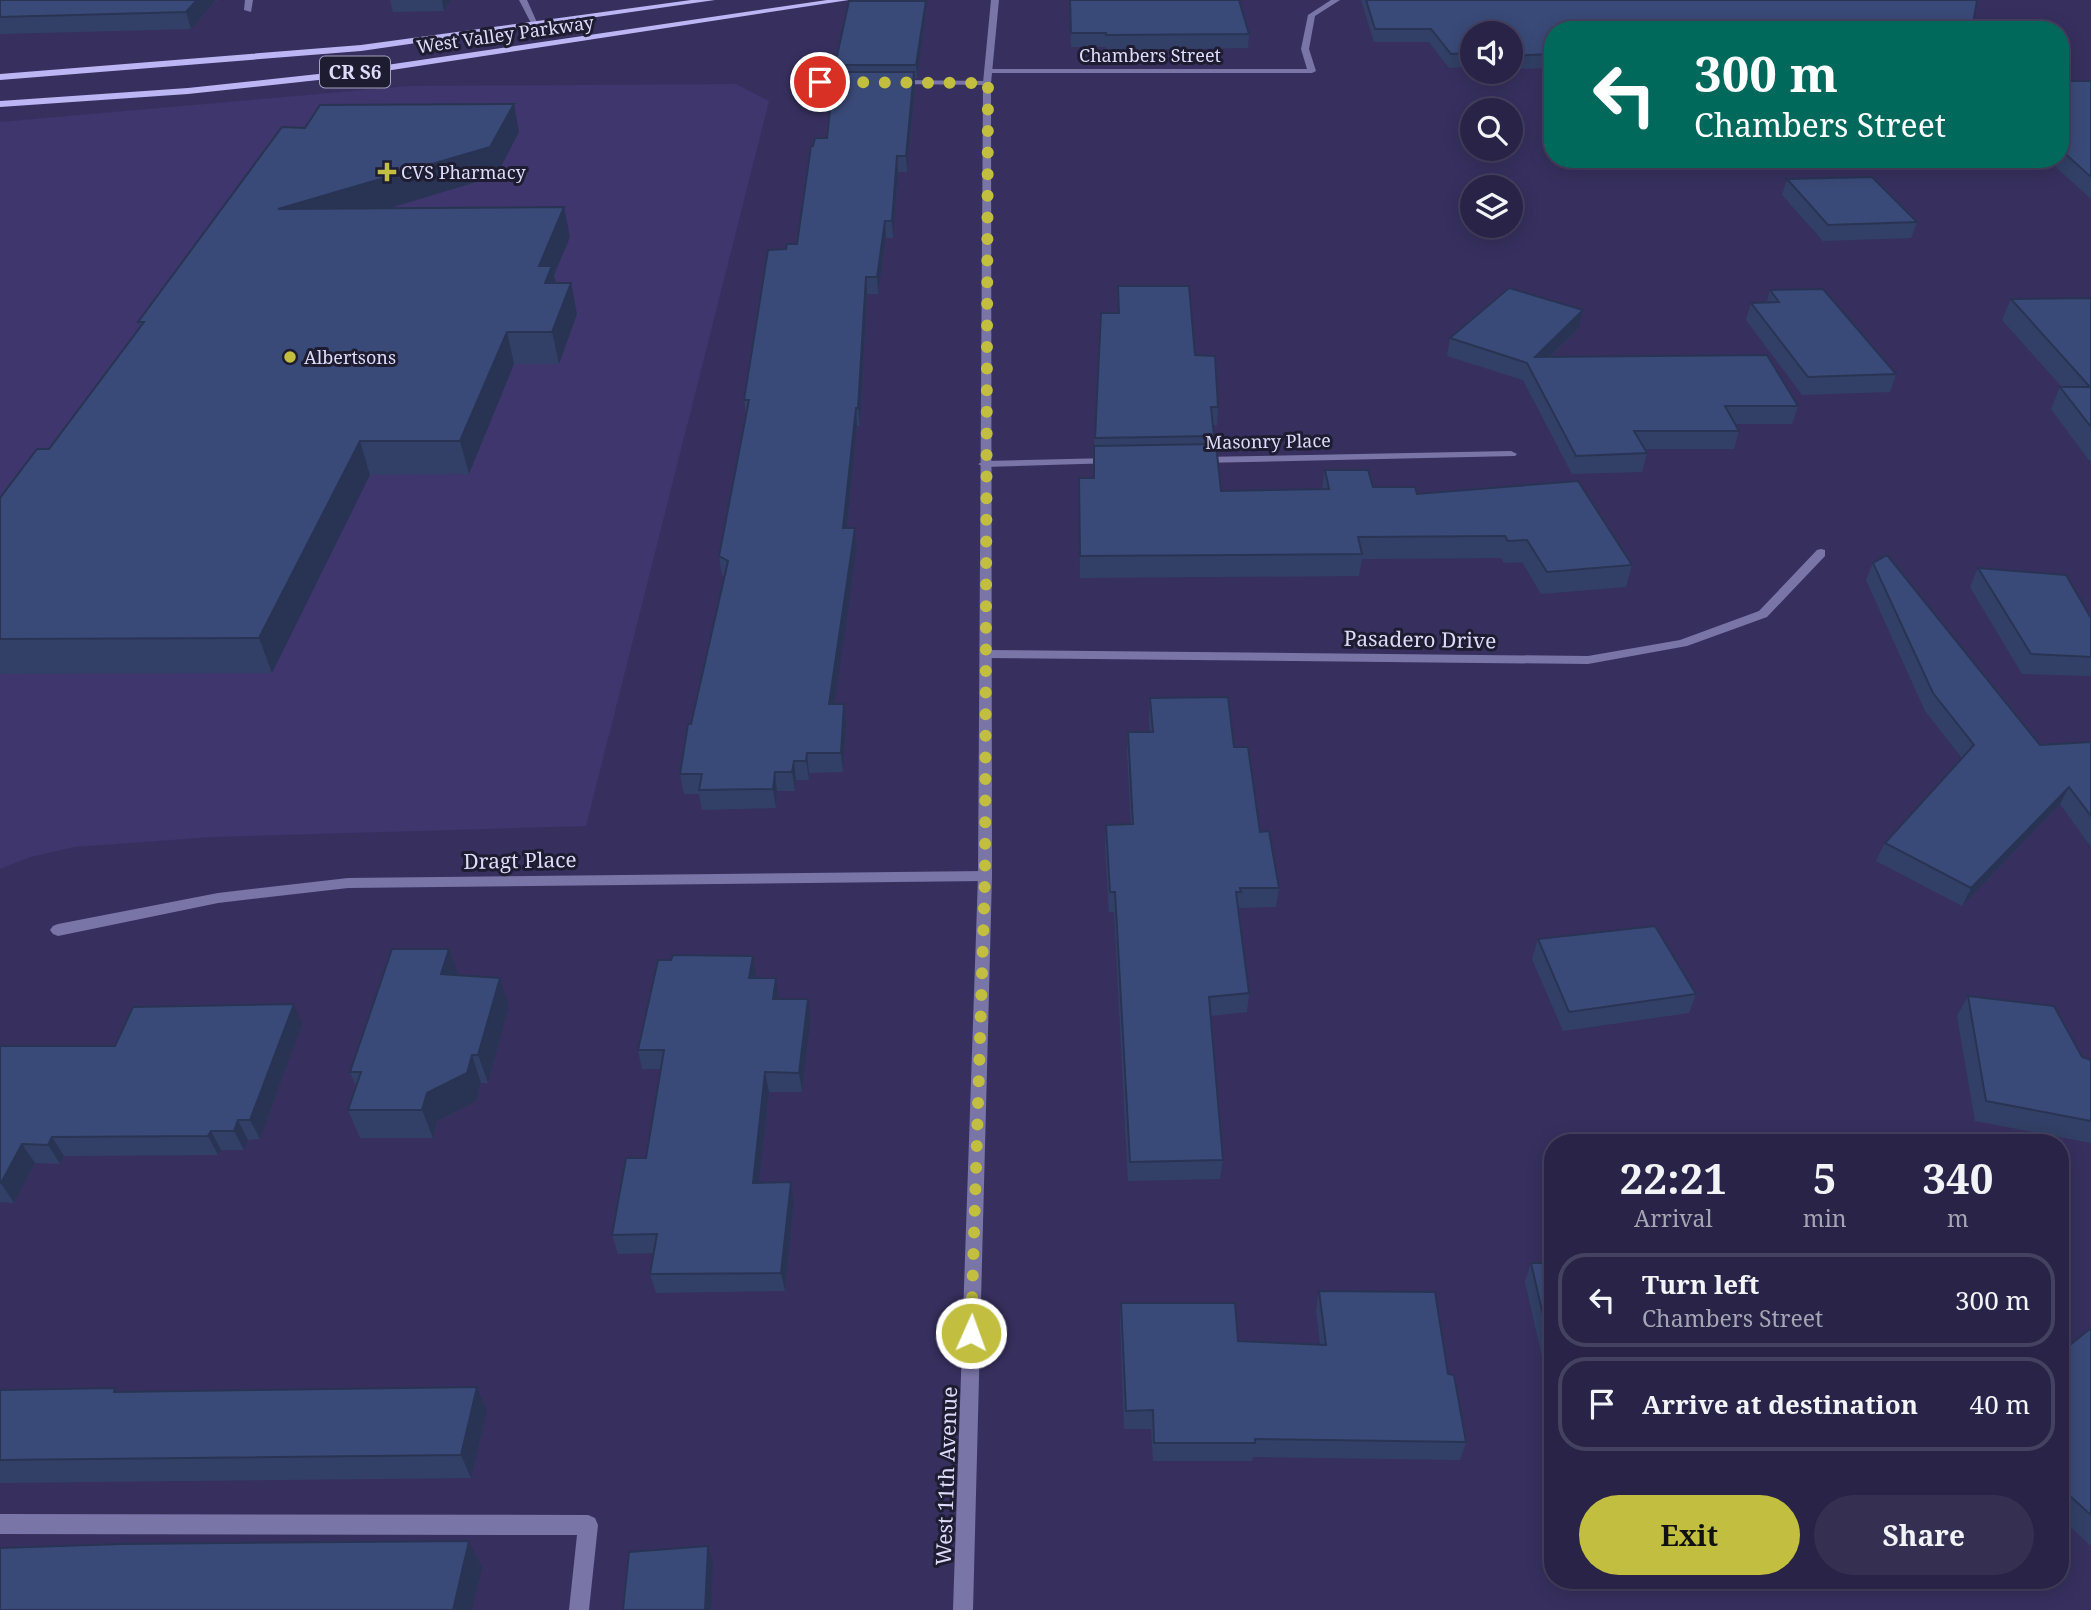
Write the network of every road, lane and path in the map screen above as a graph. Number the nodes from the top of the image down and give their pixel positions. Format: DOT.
graph roads {
  1 [pos="249,0"];
  2 [pos="523,0"];
  3 [pos="711,0"];
  4 [pos="845,0"];
  5 [pos="995,0"];
  6 [pos="1336,0"];
  7 [pos="248,10"];
  8 [pos="536,25"];
  9 [pos="0,77"];
  10 [pos="988,77"];
  11 [pos="805,82"];
  12 [pos="862,82"];
  13 [pos="890,82"];
  14 [pos="0,104"];
  15 [pos="1511,453"];
  16 [pos="1186,460"];
  17 [pos="1118,461"];
  18 [pos="984,464"];
  19 [pos="1821,552"];
  20 [pos="985,654"];
  21 [pos="985,876"];
  22 [pos="58,930"];
  23 [pos="0,1524"];
  24 [pos="579,1610"];
  25 [pos="963,1610"];
  1 -- 7 [label="street"];
  2 -- 8 [label="street"];
  3 -- 8 [label="main road, West Valley Parkway / CR S6"];
  4 -- 14 [label="main road, West Valley Parkway / CR S6"];
  5 -- 10 [label="street, West 11th Avenue"];
  6 -- 10 [label="street, Chambers Street"];
  8 -- 9 [label="main road, West Valley Parkway / CR S6"];
  10 -- 13 [label="street, Chambers Street"];
  10 -- 18 [label="street, West 11th Avenue"];
  11 -- 12 [label="street"];
  15 -- 16 [label="street, Masonry Place"];
  17 -- 18 [label="street"];
  18 -- 20 [label="street, West 11th Avenue"];
  19 -- 20 [label="street, Pasadero Drive"];
  20 -- 21 [label="street, West 11th Avenue"];
  21 -- 22 [label="street, Dragt Place"];
  21 -- 25 [label="street, West 11th Avenue"];
  23 -- 24 [label="street"];
}
